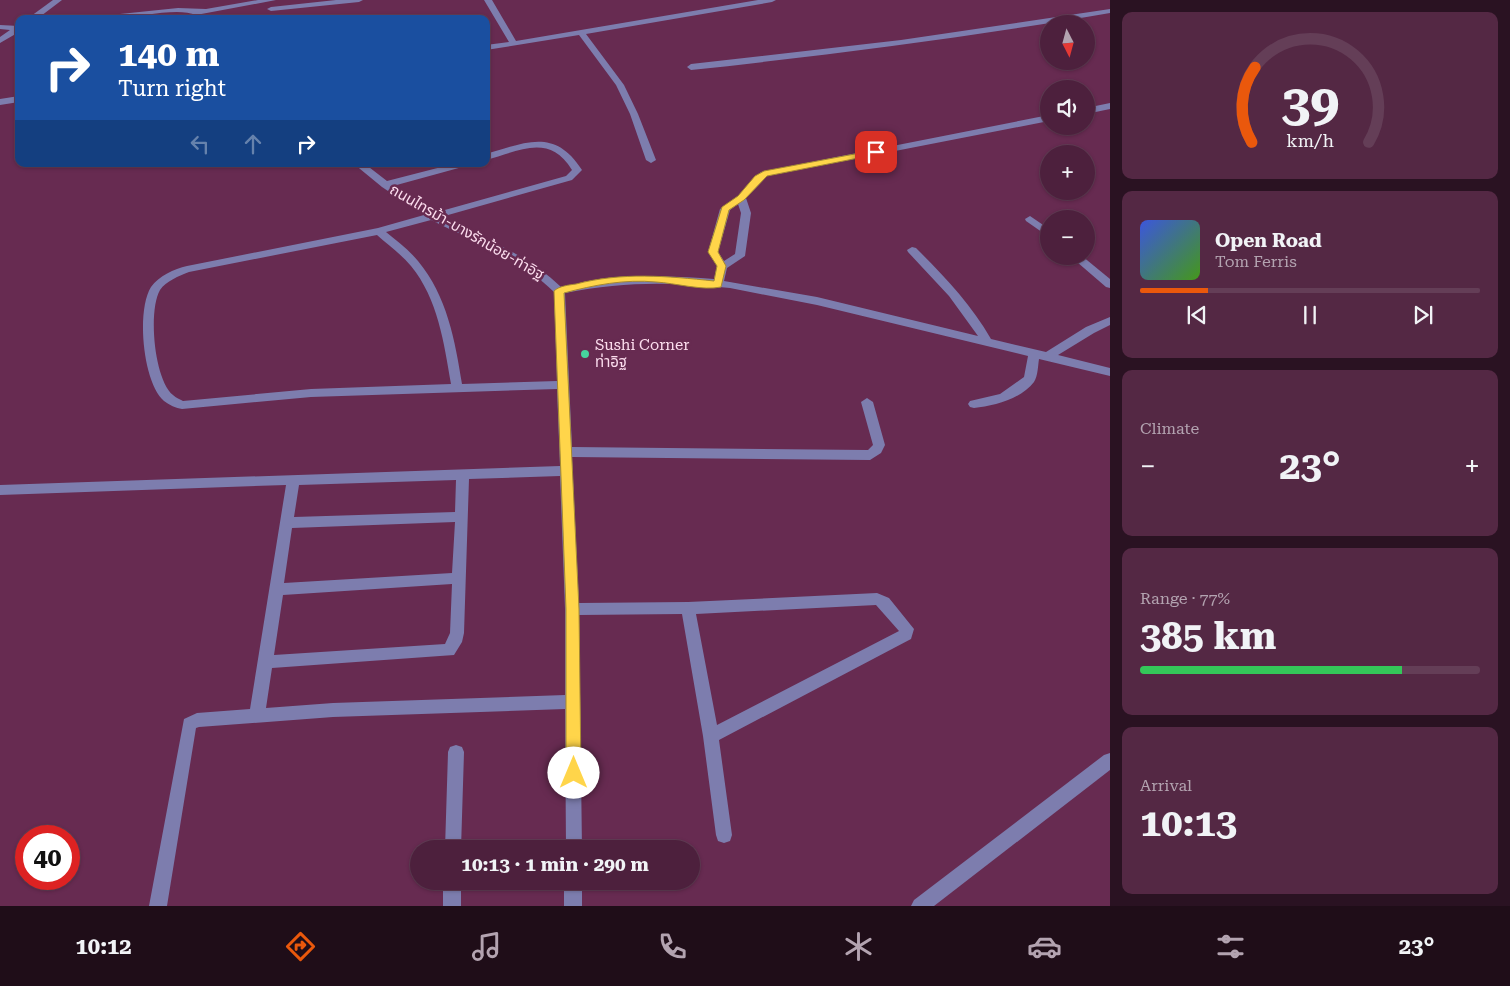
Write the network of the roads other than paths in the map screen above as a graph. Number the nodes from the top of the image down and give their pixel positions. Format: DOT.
graph roads {
  1 [pos="58,0"];
  2 [pos="359,0"];
  3 [pos="488,0"];
  4 [pos="772,0"];
  5 [pos="271,2"];
  6 [pos="205,11"];
  7 [pos="1110,11"];
  8 [pos="37,15"];
  9 [pos="130,15"];
  10 [pos="187,15"];
  11 [pos="271,15"];
  12 [pos="0,27"];
  13 [pos="15,28"];
  14 [pos="15,30"];
  15 [pos="582,34"];
  16 [pos="0,40"];
  17 [pos="514,44"];
  18 [pos="490,47"];
  19 [pos="691,66"];
  20 [pos="15,100"];
  21 [pos="0,102"];
  22 [pos="1110,106"];
  23 [pos="1095,109"];
  24 [pos="1040,120"];
  25 [pos="490,156"];
  26 [pos="650,160"];
  27 [pos="363,167"];
  28 [pos="452,167"];
  29 [pos="386,185"];
  30 [pos="741,198"];
  31 [pos="433,216"];
  32 [pos="1030,219"];
  33 [pos="1040,227"];
  34 [pos="379,231"];
  35 [pos="912,250"];
  36 [pos="1087,265"];
  37 [pos="722,266"];
  38 [pos="718,285"];
  39 [pos="1110,285"];
  40 [pos="559,291"];
  41 [pos="1110,321"];
  42 [pos="987,342"];
  43 [pos="1034,354"];
  44 [pos="1047,357"];
  45 [pos="1110,372"];
  46 [pos="563,385"];
  47 [pos="457,387"];
  48 [pos="867,402"];
  49 [pos="974,404"];
  50 [pos="565,452"];
  51 [pos="566,471"];
  52 [pos="463,474"];
  53 [pos="293,480"];
  54 [pos="0,490"];
  55 [pos="461,517"];
  56 [pos="286,523"];
  57 [pos="459,578"];
  58 [pos="277,589"];
  59 [pos="688,608"];
  60 [pos="572,609"];
  61 [pos="264,662"];
  62 [pos="573,702"];
  63 [pos="257,716"];
  64 [pos="711,736"];
  65 [pos="456,752"];
  66 [pos="1110,760"];
  67 [pos="724,835"];
  68 [pos="453,840"];
  69 [pos="574,840"];
  70 [pos="452,890"];
  71 [pos="573,890"];
  72 [pos="158,906"];
  73 [pos="452,906"];
  74 [pos="573,906"];
  75 [pos="920,906"];
  1 -- 8 [label="street"];
  2 -- 5 [label="street"];
  3 -- 17 [label="street"];
  4 -- 15 [label="street"];
  5 -- 6 [label="street"];
  5 -- 11 [label="street"];
  6 -- 9 [label="street"];
  6 -- 10 [label="street"];
  7 -- 19 [label="street"];
  12 -- 13 [label="street"];
  14 -- 16 [label="street"];
  15 -- 17 [label="street"];
  15 -- 26 [label="street"];
  17 -- 18 [label="street"];
  20 -- 21 [label="street"];
  22 -- 23 [label="street"];
  24 -- 30 [label="street"];
  25 -- 31 [label="street"];
  27 -- 29 [label="street, ถนนไทรม้า-บางรักน้อย-ท่าอิฐ"];
  28 -- 29 [label="street"];
  29 -- 31 [label="street, ถนนไทรม้า-บางรักน้อย-ท่าอิฐ"];
  30 -- 37 [label="street"];
  30 -- 37 [label="street"];
  31 -- 34 [label="street"];
  31 -- 40 [label="street, ถนนไทรม้า-บางรักน้อย-ท่าอิฐ"];
  32 -- 33 [label="street"];
  34 -- 47 [label="street"];
  34 -- 47 [label="street"];
  35 -- 42 [label="street"];
  36 -- 39 [label="street"];
  37 -- 38 [label="street"];
  38 -- 40 [label="street"];
  38 -- 42 [label="street"];
  40 -- 46 [label="street, ถนนไทรม้า-บางรักน้อย-ท่าอิฐ"];
  41 -- 44 [label="street"];
  42 -- 43 [label="street"];
  43 -- 44 [label="street"];
  43 -- 49 [label="street"];
  44 -- 45 [label="street"];
  46 -- 47 [label="street"];
  46 -- 50 [label="street, ถนนไทรม้า-บางรักน้อย-ท่าอิฐ"];
  48 -- 50 [label="street"];
  50 -- 51 [label="street, ถนนไทรม้า-บางรักน้อย-ท่าอิฐ"];
  51 -- 52 [label="street"];
  51 -- 60 [label="street, ถนนไทรม้า-บางรักน้อย-ท่าอิฐ"];
  52 -- 53 [label="street"];
  52 -- 55 [label="street"];
  53 -- 54 [label="street"];
  53 -- 56 [label="street"];
  55 -- 56 [label="street"];
  55 -- 57 [label="street"];
  56 -- 58 [label="street"];
  57 -- 58 [label="street"];
  57 -- 61 [label="street"];
  58 -- 61 [label="street"];
  59 -- 60 [label="street"];
  59 -- 64 [label="street"];
  59 -- 64 [label="street"];
  60 -- 62 [label="street, ถนนไทรม้า-บางรักน้อย-ท่าอิฐ"];
  61 -- 63 [label="street"];
  62 -- 63 [label="street"];
  62 -- 69 [label="street, ถนนไทรม้า-บางรักน้อย-ท่าอิฐ"];
  63 -- 72 [label="street"];
  64 -- 67 [label="street"];
  65 -- 68 [label="street"];
  66 -- 75 [label="street"];
  70 -- 73 [label="street"];
  71 -- 74 [label="street"];
}
